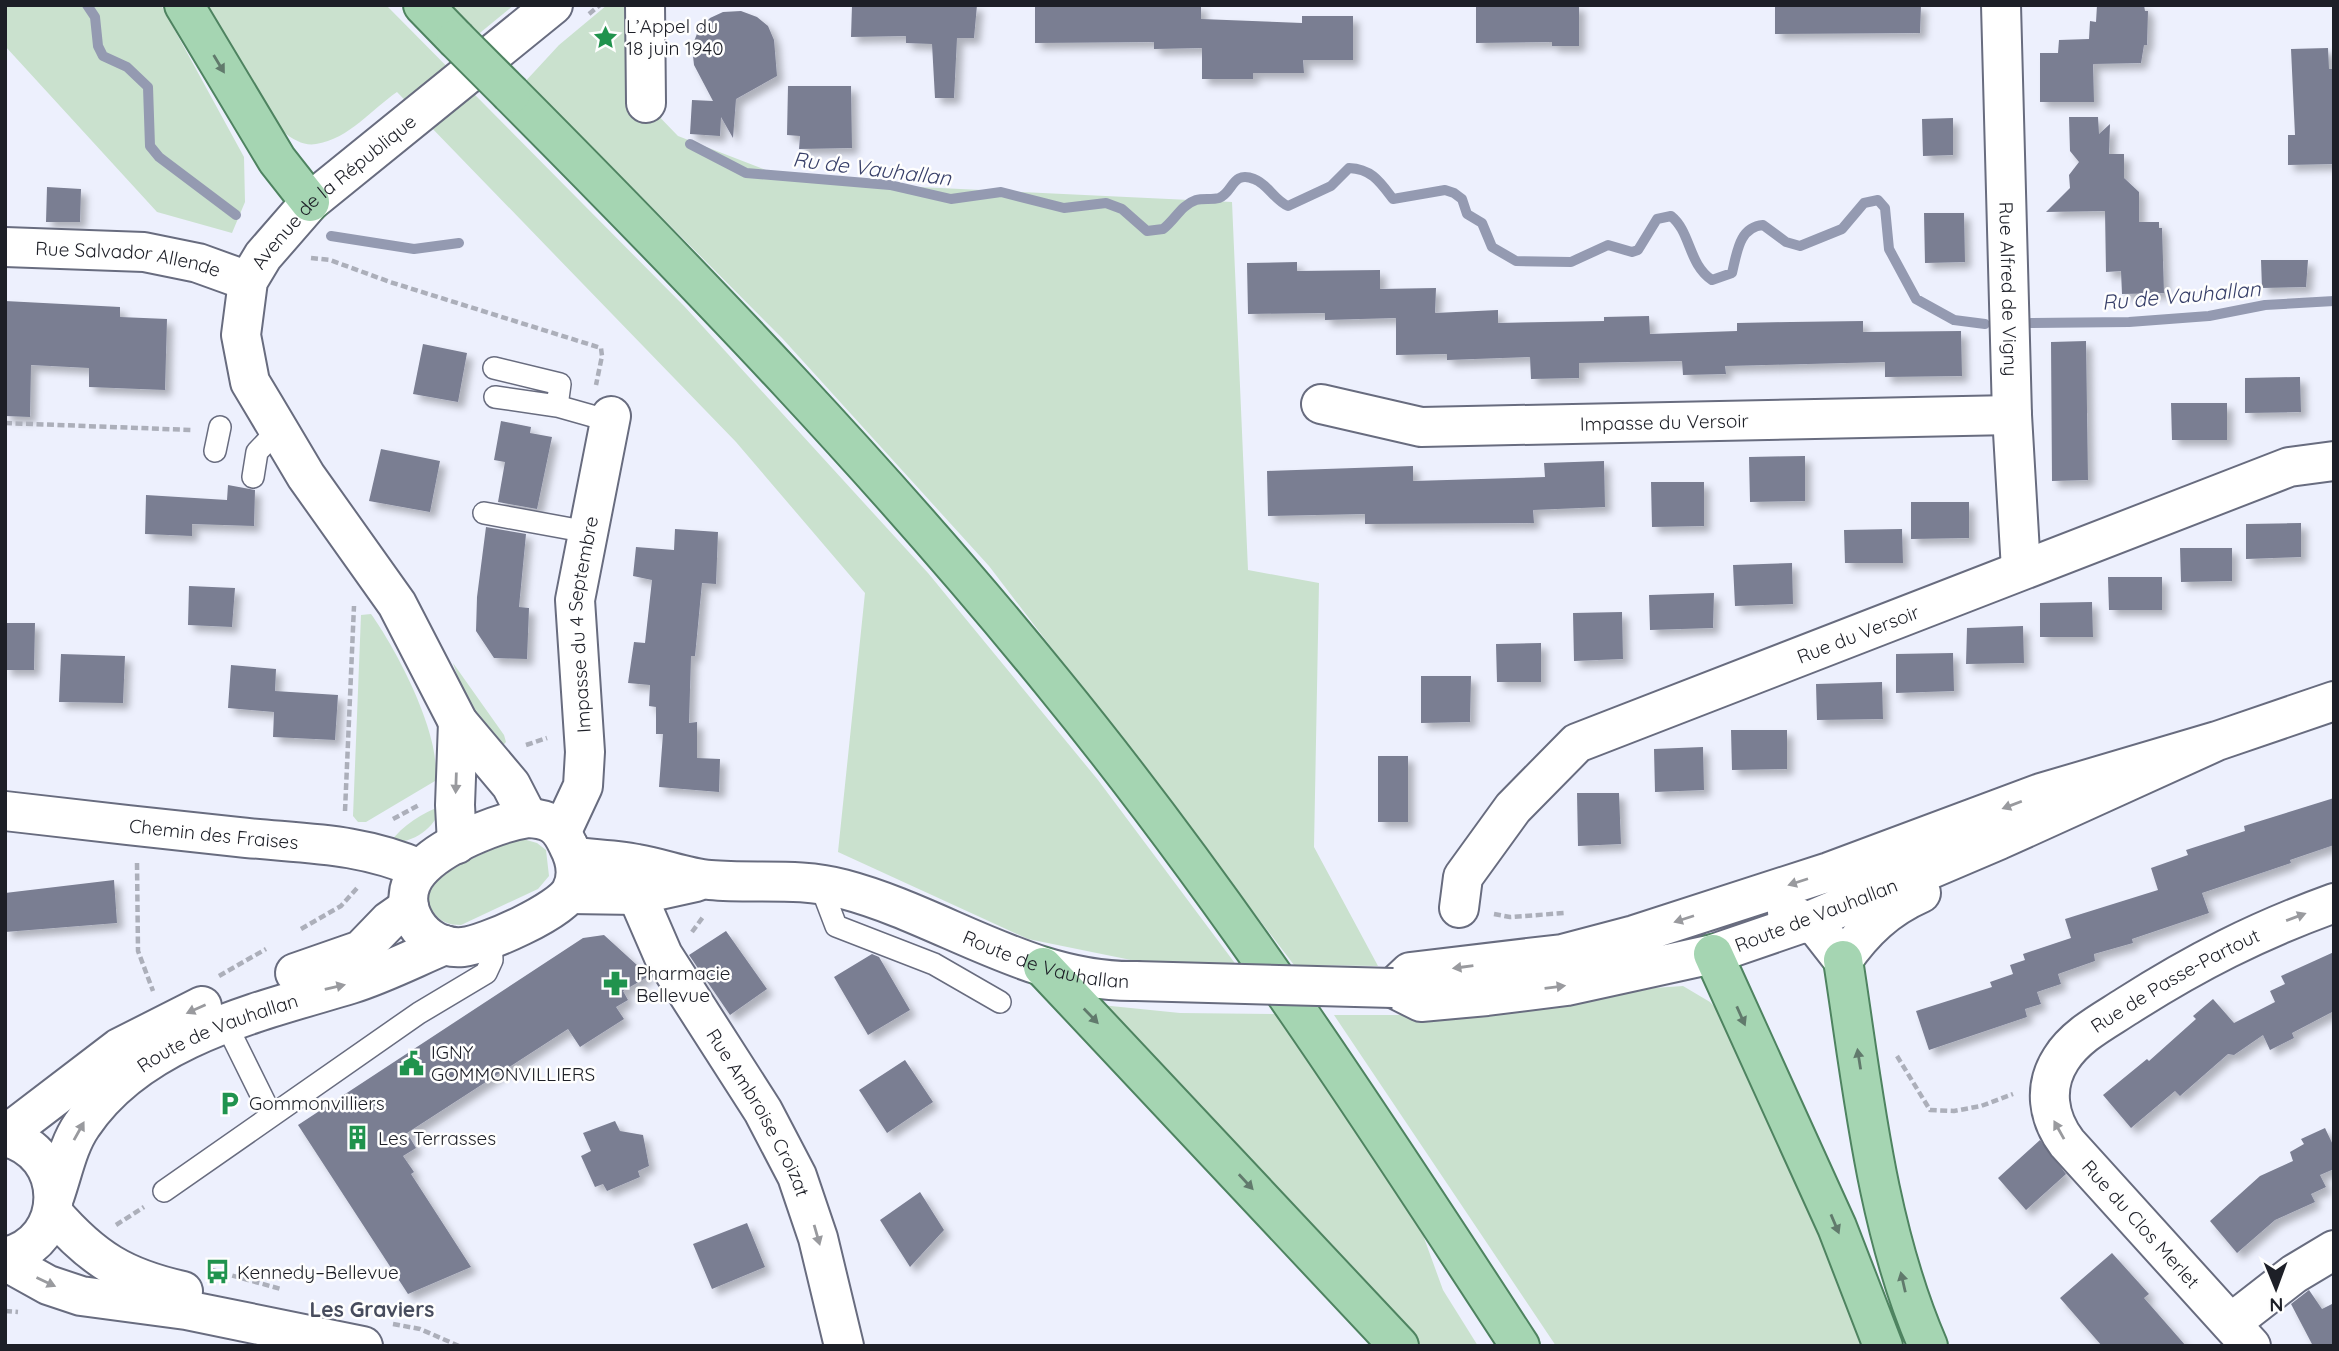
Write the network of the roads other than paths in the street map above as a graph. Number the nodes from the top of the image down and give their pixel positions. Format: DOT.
graph roads {
  1 [pos="184,5"];
  2 [pos="423,5"];
  3 [pos="645,5"];
  4 [pos="2001,5"];
  5 [pos="567,13"];
  6 [pos="646,103"];
  7 [pos="310,202"];
  8 [pos="5,247"];
  9 [pos="248,281"];
  10 [pos="494,368"];
  11 [pos="495,397"];
  12 [pos="1321,404"];
  13 [pos="557,407"];
  14 [pos="2012,415"];
  15 [pos="610,419"];
  16 [pos="220,427"];
  17 [pos="278,430"];
  18 [pos="215,451"];
  19 [pos="2334,461"];
  20 [pos="253,477"];
  21 [pos="484,513"];
  22 [pos="588,532"];
  23 [pos="2021,570"];
  24 [pos="2334,701"];
  25 [pos="458,722"];
  26 [pos="2217,741"];
  27 [pos="5,811"];
  28 [pos="555,835"];
  29 [pos="1999,840"];
  30 [pos="457,844"];
  31 [pos="419,869"];
  32 [pos="709,880"];
  33 [pos="820,884"];
  34 [pos="570,894"];
  35 [pos="638,895"];
  36 [pos="1749,897"];
  37 [pos="2334,903"];
  38 [pos="409,907"];
  39 [pos="1459,908"];
  40 [pos="1809,921"];
  41 [pos="491,938"];
  42 [pos="445,945"];
  43 [pos="1713,954"];
  44 [pos="1843,960"];
  45 [pos="1043,967"];
  46 [pos="1393,988"];
  47 [pos="1000,1002"];
  48 [pos="225,1022"];
  49 [pos="2048,1093"];
  50 [pos="271,1115"];
  51 [pos="5,1136"];
  52 [pos="164,1191"];
  53 [pos="54,1204"];
  54 [pos="2334,1250"];
  55 [pos="5,1259"];
  56 [pos="2241,1334"];
  57 [pos="353,1343"];
  58 [pos="844,1346"];
  59 [pos="1399,1346"];
  60 [pos="1520,1346"];
  61 [pos="1883,1346"];
  62 [pos="1928,1346"];
  1 -- 7 [label="main road, one-way"];
  2 -- 60 [label="main road, bridge"];
  3 -- 6 [label="street"];
  4 -- 14 [label="street, Rue Alfred de Vigny"];
  5 -- 7 [label="street, Avenue de la République"];
  7 -- 9 [label="street, Avenue de la République"];
  8 -- 9 [label="street, Rue Salvador Allende"];
  9 -- 17 [label="street, Avenue de la République"];
  10 -- 13 [label="lane"];
  11 -- 13 [label="lane"];
  12 -- 14 [label="street, Impasse du Versoir"];
  13 -- 15 [label="lane"];
  14 -- 23 [label="street, Rue Alfred de Vigny"];
  15 -- 22 [label="street, Impasse du 4 Septembre"];
  16 -- 18 [label="lane"];
  17 -- 20 [label="lane"];
  17 -- 25 [label="street, Avenue de la République"];
  19 -- 23 [label="street, Rue du Versoir"];
  21 -- 22 [label="lane"];
  22 -- 28 [label="street, Impasse du 4 Septembre"];
  23 -- 39 [label="street, Rue du Versoir"];
  24 -- 26 [label="street, Route de Vauhallan"];
  25 -- 28 [label="street, Avenue de la République"];
  25 -- 30 [label="street, Avenue de la République, one-way"];
  26 -- 29 [label="street, Route de Vauhallan"];
  26 -- 36 [label="street, Route de Vauhallan, one-way"];
  27 -- 31 [label="street, Chemin des Fraises"];
  28 -- 30 [label="street, Route de Vauhallan"];
  28 -- 32 [label="street, Route de Vauhallan"];
  28 -- 34 [label="street"];
  29 -- 40 [label="street, Route de Vauhallan"];
  29 -- 44 [label="street"];
  30 -- 31 [label="street, Route de Vauhallan"];
  31 -- 38 [label="street"];
  32 -- 33 [label="street, Route de Vauhallan"];
  32 -- 35 [label="street, Route de Vauhallan"];
  33 -- 45 [label="street, Route de Vauhallan"];
  33 -- 47 [label="lane"];
  34 -- 35 [label="street, Route de Vauhallan"];
  34 -- 41 [label="street, Route de Vauhallan"];
  35 -- 58 [label="street, Rue Ambroise Croizat, one-way"];
  36 -- 40 [label="street"];
  36 -- 43 [label="street"];
  36 -- 46 [label="street, Route de Vauhallan, one-way"];
  49 -- 37 [label="street, Rue de Passe-Partout, one-way"];
  38 -- 42 [label="street"];
  38 -- 51 [label="street, Route de Vauhallan, one-way"];
  40 -- 43 [label="street, Route de Vauhallan"];
  40 -- 44 [label="street"];
  41 -- 42 [label="street, Route de Vauhallan"];
  41 -- 50 [label="lane"];
  48 -- 42 [label="street, Route de Vauhallan, one-way"];
  46 -- 43 [label="street, Route de Vauhallan, one-way"];
  43 -- 61 [label="main road, one-way"];
  62 -- 44 [label="main road, one-way"];
  45 -- 46 [label="street, Route de Vauhallan, bridge"];
  45 -- 59 [label="main road, one-way"];
  48 -- 50 [label="lane"];
  53 -- 48 [label="street, Route de Vauhallan, one-way"];
  56 -- 49 [label="street, Rue du Clos Merlet, one-way"];
  50 -- 52 [label="lane"];
  51 -- 53 [label="street"];
  53 -- 55 [label="street, Route de Vauhallan"];
  53 -- 57 [label="street"];
  54 -- 56 [label="street"];
  55 -- 57 [label="street, one-way"];
}
